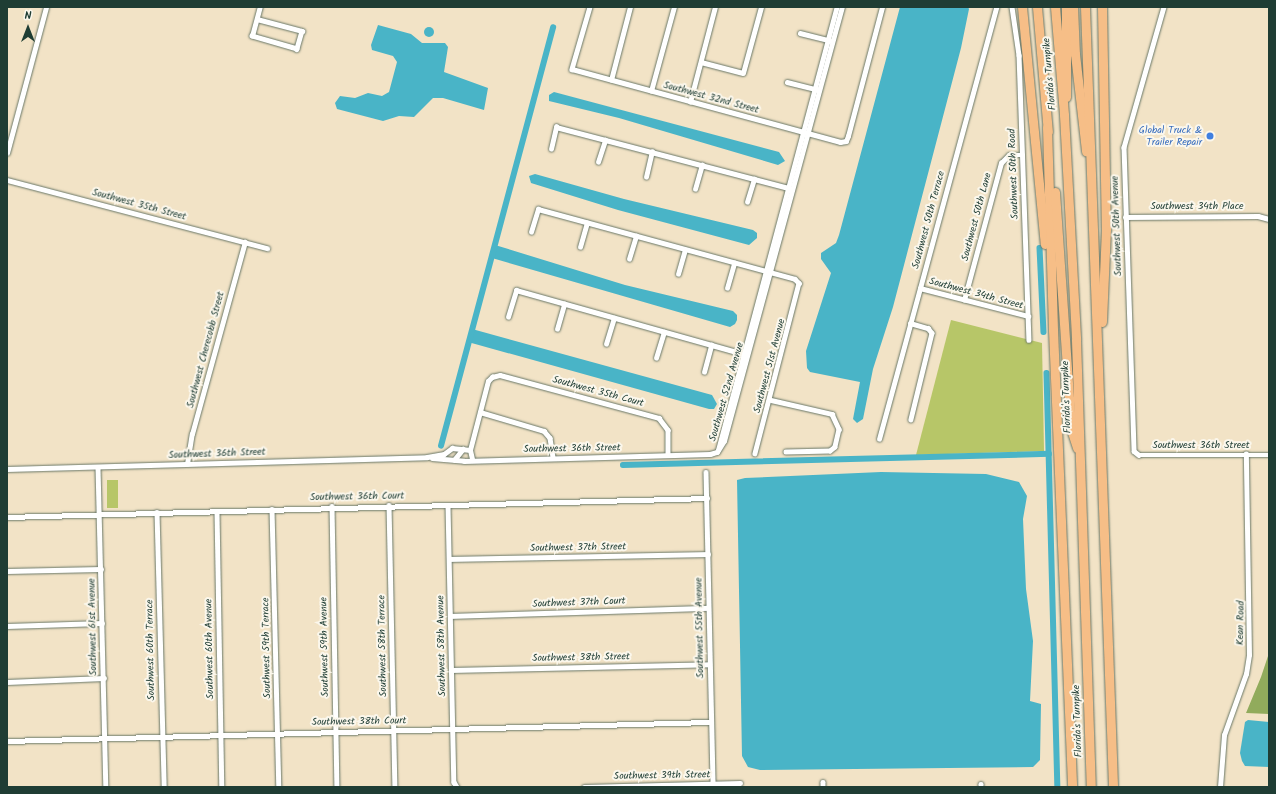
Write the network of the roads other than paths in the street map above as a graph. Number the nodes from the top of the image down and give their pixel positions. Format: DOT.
graph roads {
  1 [pos="46,7"];
  2 [pos="260,7"];
  3 [pos="590,7"];
  4 [pos="630,7"];
  5 [pos="674,7"];
  6 [pos="715,7"];
  7 [pos="761,7"];
  8 [pos="837,7"];
  9 [pos="842,7"];
  10 [pos="882,7"];
  11 [pos="996,7"];
  12 [pos="1016,7"];
  13 [pos="1037,7"];
  14 [pos="1055,7"];
  15 [pos="1066,7"];
  16 [pos="1074,7"];
  17 [pos="1085,7"];
  18 [pos="1102,7"];
  19 [pos="1164,7"];
  20 [pos="257,19"];
  21 [pos="800,33"];
  22 [pos="830,40"];
  23 [pos="701,62"];
  24 [pos="612,80"];
  25 [pos="787,82"];
  26 [pos="817,90"];
  27 [pos="651,91"];
  28 [pos="690,102"];
  29 [pos="1064,115"];
  30 [pos="1048,127"];
  31 [pos="805,132"];
  32 [pos="605,140"];
  33 [pos="8,145"];
  34 [pos="551,149"];
  35 [pos="652,152"];
  36 [pos="7,153"];
  37 [pos="1023,155"];
  38 [pos="598,162"];
  39 [pos="702,165"];
  40 [pos="1091,176"];
  41 [pos="646,177"];
  42 [pos="754,179"];
  43 [pos="7,180"];
  44 [pos="790,188"];
  45 [pos="695,189"];
  46 [pos="747,202"];
  47 [pos="1125,217"];
  48 [pos="1269,220"];
  49 [pos="587,222"];
  50 [pos="531,232"];
  51 [pos="636,236"];
  52 [pos="245,242"];
  53 [pos="580,247"];
  54 [pos="267,248"];
  55 [pos="685,250"];
  56 [pos="629,259"];
  57 [pos="734,263"];
  58 [pos="767,272"];
  59 [pos="678,274"];
  60 [pos="727,288"];
  61 [pos="920,288"];
  62 [pos="964,300"];
  63 [pos="564,304"];
  64 [pos="1028,316"];
  65 [pos="508,317"];
  66 [pos="614,318"];
  67 [pos="910,323"];
  68 [pos="557,329"];
  69 [pos="1052,330"];
  70 [pos="664,332"];
  71 [pos="1029,340"];
  72 [pos="606,344"];
  73 [pos="711,345"];
  74 [pos="745,354"];
  75 [pos="656,358"];
  76 [pos="704,372"];
  77 [pos="1099,372"];
  78 [pos="771,400"];
  79 [pos="480,412"];
  80 [pos="911,418"];
  81 [pos="879,439"];
  82 [pos="462,449"];
  83 [pos="470,450"];
  84 [pos="1134,451"];
  85 [pos="717,452"];
  86 [pos="786,452"];
  87 [pos="755,453"];
  88 [pos="1246,454"];
  89 [pos="1269,454"];
  90 [pos="427,456"];
  91 [pos="668,456"];
  92 [pos="1080,457"];
  93 [pos="553,458"];
  94 [pos="472,459"];
  95 [pos="454,460"];
  96 [pos="187,464"];
  97 [pos="98,467"];
  98 [pos="7,469"];
  99 [pos="706,472"];
  100 [pos="707,498"];
  101 [pos="389,505"];
  102 [pos="448,505"];
  103 [pos="332,506"];
  104 [pos="272,509"];
  105 [pos="157,512"];
  106 [pos="217,512"];
  107 [pos="99,514"];
  108 [pos="7,517"];
  109 [pos="708,554"];
  110 [pos="449,559"];
  111 [pos="101,569"];
  112 [pos="7,571"];
  113 [pos="708,608"];
  114 [pos="451,616"];
  115 [pos="102,623"];
  116 [pos="7,626"];
  117 [pos="709,664"];
  118 [pos="453,670"];
  119 [pos="104,678"];
  120 [pos="7,682"];
  121 [pos="711,722"];
  122 [pos="394,730"];
  123 [pos="453,730"];
  124 [pos="336,732"];
  125 [pos="278,733"];
  126 [pos="221,735"];
  127 [pos="163,737"];
  128 [pos="105,738"];
  129 [pos="7,741"];
  130 [pos="740,783"];
  131 [pos="713,784"];
  132 [pos="663,786"];
  133 [pos="106,787"];
  134 [pos="164,787"];
  135 [pos="222,787"];
  136 [pos="279,787"];
  137 [pos="337,787"];
  138 [pos="395,787"];
  139 [pos="457,787"];
  140 [pos="584,787"];
  141 [pos="1072,787"];
  142 [pos="1091,787"];
  143 [pos="1112,787"];
  144 [pos="1220,787"];
  1 -- 33 [label="street"];
  2 -- 20 [label="street"];
  3 -- 24 [label="street, Southwest 32nd Street"];
  4 -- 24 [label="street"];
  5 -- 27 [label="street"];
  6 -- 23 [label="street"];
  7 -- 23 [label="street"];
  8 -- 22 [label="street, Southwest 52nd Avenue"];
  9 -- 22 [label="street, Southwest 52nd Avenue"];
  10 -- 31 [label="street, Southwest 32nd Street"];
  11 -- 61 [label="street, Southwest 50th Terrace"];
  12 -- 37 [label="street, Southwest 50th Road"];
  12 -- 69 [label="highway"];
  13 -- 30 [label="highway"];
  14 -- 29 [label="highway, Florida's Turnpike"];
  15 -- 29 [label="highway"];
  16 -- 40 [label="highway"];
  17 -- 40 [label="highway"];
  18 -- 77 [label="highway"];
  19 -- 47 [label="street, Southwest 50th Avenue"];
  20 -- 20 [label="street"];
  21 -- 22 [label="street"];
  22 -- 26 [label="street, Southwest 52nd Avenue"];
  23 -- 28 [label="street"];
  24 -- 27 [label="street, Southwest 32nd Street"];
  25 -- 26 [label="street"];
  26 -- 31 [label="street, Southwest 52nd Avenue"];
  27 -- 28 [label="street, Southwest 32nd Street"];
  28 -- 31 [label="street, Southwest 32nd Street"];
  29 -- 92 [label="highway, Florida's Turnpike"];
  30 -- 69 [label="highway"];
  30 -- 92 [label="highway"];
  31 -- 44 [label="street, Southwest 52nd Avenue"];
  32 -- 34 [label="street"];
  32 -- 35 [label="street"];
  32 -- 38 [label="street"];
  33 -- 36 [label="street"];
  35 -- 39 [label="street"];
  35 -- 41 [label="street"];
  37 -- 62 [label="street, Southwest 50th Lane"];
  37 -- 64 [label="street, Southwest 50th Road"];
  39 -- 42 [label="street"];
  39 -- 45 [label="street"];
  40 -- 77 [label="highway"];
  42 -- 44 [label="street"];
  42 -- 46 [label="street"];
  43 -- 52 [label="street, Southwest 35th Street"];
  44 -- 58 [label="street, Southwest 52nd Avenue"];
  47 -- 48 [label="street, Southwest 34th Place"];
  47 -- 84 [label="street, Southwest 50th Avenue"];
  49 -- 50 [label="street"];
  49 -- 51 [label="street"];
  49 -- 53 [label="street"];
  51 -- 55 [label="street"];
  51 -- 56 [label="street"];
  52 -- 54 [label="street, Southwest 35th Street"];
  52 -- 96 [label="street, Southwest Cherecobb Street"];
  55 -- 57 [label="street"];
  55 -- 59 [label="street"];
  57 -- 58 [label="street"];
  57 -- 60 [label="street"];
  58 -- 74 [label="street, Southwest 52nd Avenue"];
  58 -- 78 [label="street, Southwest 51st Avenue"];
  61 -- 62 [label="street, Southwest 34th Street"];
  61 -- 67 [label="street, Southwest 50th Terrace"];
  62 -- 64 [label="street, Southwest 34th Street"];
  63 -- 65 [label="street"];
  63 -- 66 [label="street"];
  63 -- 68 [label="street"];
  64 -- 71 [label="street, Southwest 50th Road"];
  66 -- 70 [label="street"];
  66 -- 72 [label="street"];
  67 -- 80 [label="street"];
  67 -- 81 [label="street, Southwest 50th Terrace"];
  69 -- 141 [label="highway"];
  70 -- 73 [label="street"];
  70 -- 75 [label="street"];
  73 -- 74 [label="street"];
  73 -- 76 [label="street"];
  74 -- 85 [label="street, Southwest 52nd Avenue"];
  77 -- 143 [label="highway"];
  78 -- 86 [label="street"];
  78 -- 87 [label="street, Southwest 51st Avenue"];
  79 -- 83 [label="street"];
  79 -- 91 [label="street, Southwest 35th Court"];
  79 -- 93 [label="street"];
  82 -- 83 [label="street, Southwest 36th Street"];
  82 -- 90 [label="street, Southwest 36th Street"];
  82 -- 95 [label="street"];
  83 -- 94 [label="street"];
  84 -- 88 [label="street, Southwest 36th Street"];
  85 -- 91 [label="street, Southwest 36th Street"];
  88 -- 89 [label="street, Southwest 36th Street"];
  88 -- 144 [label="street, Kean Road"];
  90 -- 95 [label="street, Southwest 36th Street"];
  90 -- 96 [label="street, Southwest 36th Street"];
  91 -- 93 [label="street, Southwest 36th Street"];
  92 -- 142 [label="highway, Florida's Turnpike"];
  93 -- 94 [label="street, Southwest 36th Street"];
  94 -- 95 [label="street, Southwest 36th Street"];
  96 -- 97 [label="street, Southwest 36th Street"];
  97 -- 98 [label="street, Southwest 36th Street"];
  97 -- 107 [label="street, Southwest 61st Avenue"];
  99 -- 100 [label="street, Southwest 55th Avenue"];
  100 -- 102 [label="street, Southwest 36th Court"];
  100 -- 109 [label="street, Southwest 55th Avenue"];
  101 -- 102 [label="street, Southwest 36th Court"];
  101 -- 103 [label="street, Southwest 36th Court"];
  101 -- 122 [label="street, Southwest 58th Terrace"];
  102 -- 110 [label="street, Southwest 58th Avenue"];
  103 -- 104 [label="street, Southwest 36th Court"];
  103 -- 124 [label="street, Southwest 59th Avenue"];
  104 -- 106 [label="street, Southwest 36th Court"];
  104 -- 125 [label="street, Southwest 59th Terrace"];
  105 -- 106 [label="street, Southwest 36th Court"];
  105 -- 107 [label="street, Southwest 36th Court"];
  105 -- 127 [label="street, Southwest 60th Terrace"];
  106 -- 126 [label="street, Southwest 60th Avenue"];
  107 -- 108 [label="street, Southwest 36th Court"];
  107 -- 111 [label="street, Southwest 61st Avenue"];
  109 -- 110 [label="street, Southwest 37th Street"];
  109 -- 113 [label="street, Southwest 55th Avenue"];
  110 -- 114 [label="street, Southwest 58th Avenue"];
  111 -- 112 [label="street"];
  111 -- 115 [label="street, Southwest 61st Avenue"];
  113 -- 114 [label="street, Southwest 37th Court"];
  113 -- 117 [label="street, Southwest 55th Avenue"];
  114 -- 118 [label="street, Southwest 58th Avenue"];
  115 -- 116 [label="street"];
  115 -- 119 [label="street, Southwest 61st Avenue"];
  117 -- 118 [label="street, Southwest 38th Street"];
  117 -- 121 [label="street, Southwest 55th Avenue"];
  118 -- 123 [label="street, Southwest 58th Avenue"];
  119 -- 120 [label="street"];
  119 -- 128 [label="street, Southwest 61st Avenue"];
  121 -- 123 [label="street, Southwest 38th Court"];
  121 -- 131 [label="street, Southwest 55th Avenue"];
  122 -- 123 [label="street, Southwest 38th Court"];
  122 -- 124 [label="street, Southwest 38th Court"];
  122 -- 138 [label="street, Southwest 58th Terrace"];
  123 -- 139 [label="street, Southwest 58th Avenue"];
  124 -- 125 [label="street, Southwest 38th Court"];
  124 -- 137 [label="street, Southwest 59th Avenue"];
  125 -- 126 [label="street, Southwest 38th Court"];
  125 -- 136 [label="street, Southwest 59th Terrace"];
  126 -- 127 [label="street, Southwest 38th Court"];
  126 -- 135 [label="street, Southwest 60th Avenue"];
  127 -- 128 [label="street, Southwest 38th Court"];
  127 -- 134 [label="street, Southwest 60th Terrace"];
  128 -- 129 [label="street, Southwest 38th Court"];
  128 -- 133 [label="street, Southwest 61st Avenue"];
  130 -- 131 [label="street, Southwest 39th Street"];
  131 -- 132 [label="street, Southwest 39th Street"];
  132 -- 140 [label="street, Southwest 39th Street"];
}
